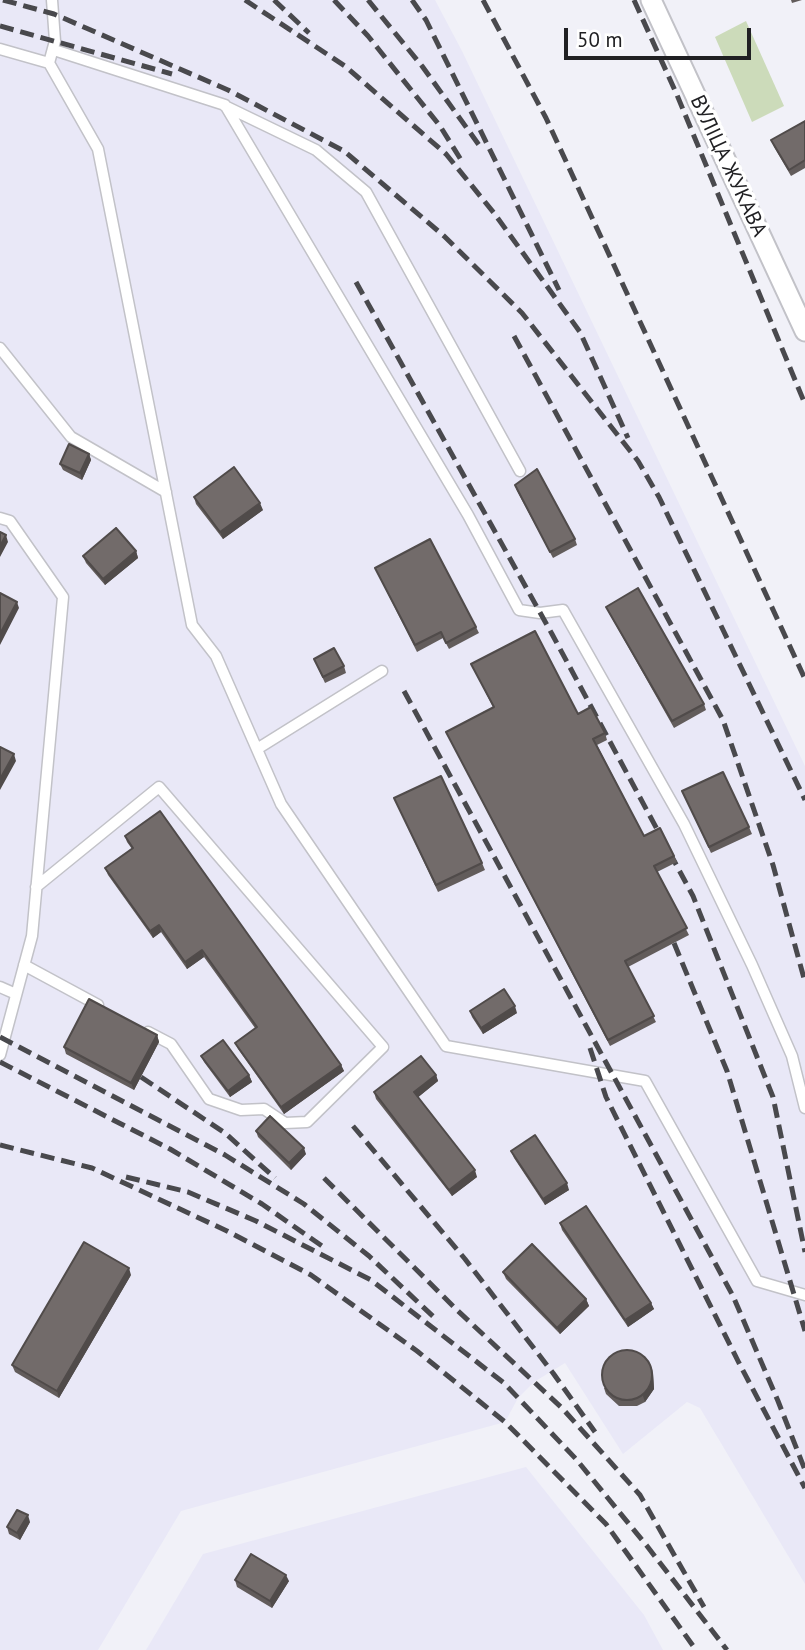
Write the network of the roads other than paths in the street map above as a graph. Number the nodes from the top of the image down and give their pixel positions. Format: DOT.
graph roads {
  1 [pos="52,0"];
  2 [pos="651,0"];
  3 [pos="0,49"];
  4 [pos="54,50"];
  5 [pos="49,63"];
  6 [pos="225,105"];
  7 [pos="805,331"];
  8 [pos="0,348"];
  9 [pos="520,471"];
  10 [pos="166,492"];
  11 [pos="0,518"];
  12 [pos="382,671"];
  13 [pos="257,749"];
  14 [pos="36,887"];
  15 [pos="24,965"];
  16 [pos="0,987"];
  17 [pos="16,994"];
  18 [pos="110,1011"];
  19 [pos="134,1024"];
  20 [pos="0,1055"];
  21 [pos="805,1108"];
  22 [pos="805,1295"];
  1 -- 4 [label="lane"];
  2 -- 7 [label="street, ВУЛІЦА ЖУКАВА"];
  3 -- 5 [label="lane"];
  4 -- 5 [label="lane"];
  4 -- 6 [label="lane"];
  5 -- 10 [label="lane"];
  6 -- 9 [label="lane"];
  6 -- 21 [label="lane"];
  8 -- 10 [label="lane"];
  10 -- 13 [label="lane"];
  11 -- 14 [label="lane"];
  12 -- 13 [label="lane"];
  13 -- 22 [label="lane"];
  14 -- 15 [label="lane"];
  14 -- 19 [label="lane"];
  15 -- 17 [label="lane"];
  15 -- 18 [label="lane"];
  16 -- 17 [label="lane"];
  17 -- 20 [label="lane"];
}
